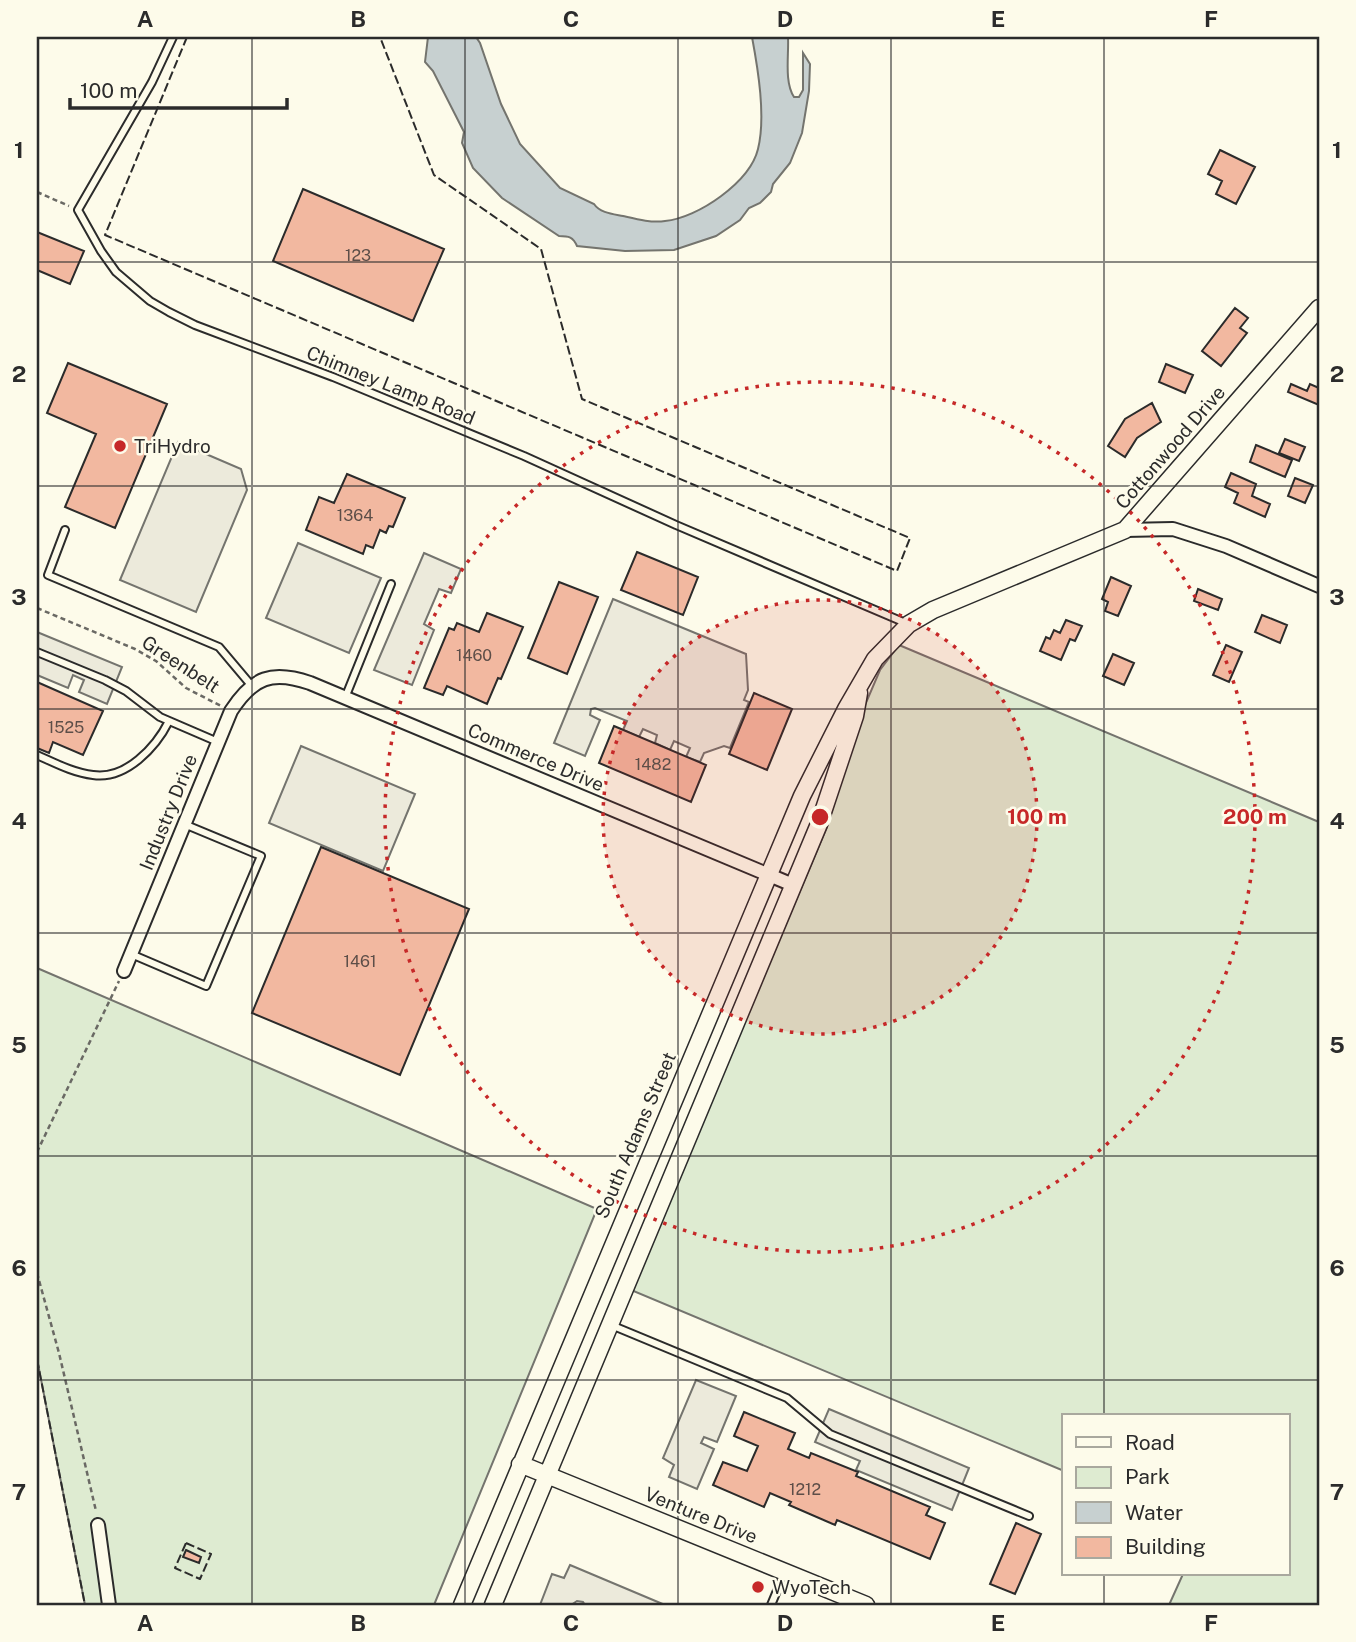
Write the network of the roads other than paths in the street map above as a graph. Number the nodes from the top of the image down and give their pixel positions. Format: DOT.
graph roads {
  1 [pos="173,37"];
  2 [pos="1319,308"];
  3 [pos="65,530"];
  4 [pos="1125,530"];
  5 [pos="391,584"];
  6 [pos="1319,586"];
  7 [pos="909,624"];
  8 [pos="37,652"];
  9 [pos="257,682"];
  10 [pos="860,687"];
  11 [pos="345,698"];
  12 [pos="169,721"];
  13 [pos="218,743"];
  14 [pos="37,755"];
  15 [pos="184,824"];
  16 [pos="768,874"];
  17 [pos="793,885"];
  18 [pos="131,954"];
  19 [pos="124,971"];
  20 [pos="609,1324"];
  21 [pos="520,1464"];
  22 [pos="548,1475"];
  23 [pos="1029,1516"];
  24 [pos="98,1525"];
  25 [pos="785,1572"];
  26 [pos="109,1605"];
  27 [pos="462,1605"];
  28 [pos="493,1605"];
  29 [pos="771,1605"];
  30 [pos="866,1605"];
  1 -- 7 [label="lane, Chimney Lamp Road"];
  2 -- 4 [label="street, Cottonwood Drive"];
  3 -- 9 [label="lane"];
  4 -- 6 [label="street"];
  4 -- 7 [label="street, Cottonwood Drive"];
  5 -- 11 [label="lane"];
  7 -- 10 [label="street, South Adams Street"];
  8 -- 12 [label="lane"];
  9 -- 11 [label="street, Commerce Drive"];
  9 -- 13 [label="street, Industry Drive"];
  10 -- 16 [label="street, South Adams Street"];
  10 -- 17 [label="street, South Adams Street"];
  11 -- 16 [label="street, Commerce Drive"];
  12 -- 13 [label="lane"];
  12 -- 14 [label="lane"];
  13 -- 15 [label="street, Industry Drive"];
  15 -- 18 [label="street, Industry Drive"];
  15 -- 18 [label="lane"];
  16 -- 17 [label="street, Commerce Drive"];
  16 -- 21 [label="street, South Adams Street"];
  17 -- 20 [label="street, South Adams Street"];
  18 -- 19 [label="street, Industry Drive"];
  20 -- 22 [label="street, South Adams Street"];
  20 -- 23 [label="lane"];
  21 -- 22 [label="street, Venture Drive"];
  21 -- 27 [label="street, South Adams Street"];
  22 -- 25 [label="street, Venture Drive"];
  22 -- 28 [label="street, South Adams Street"];
  24 -- 26 [label="street"];
  25 -- 29 [label="lane"];
  25 -- 30 [label="street, Venture Drive"];
}
